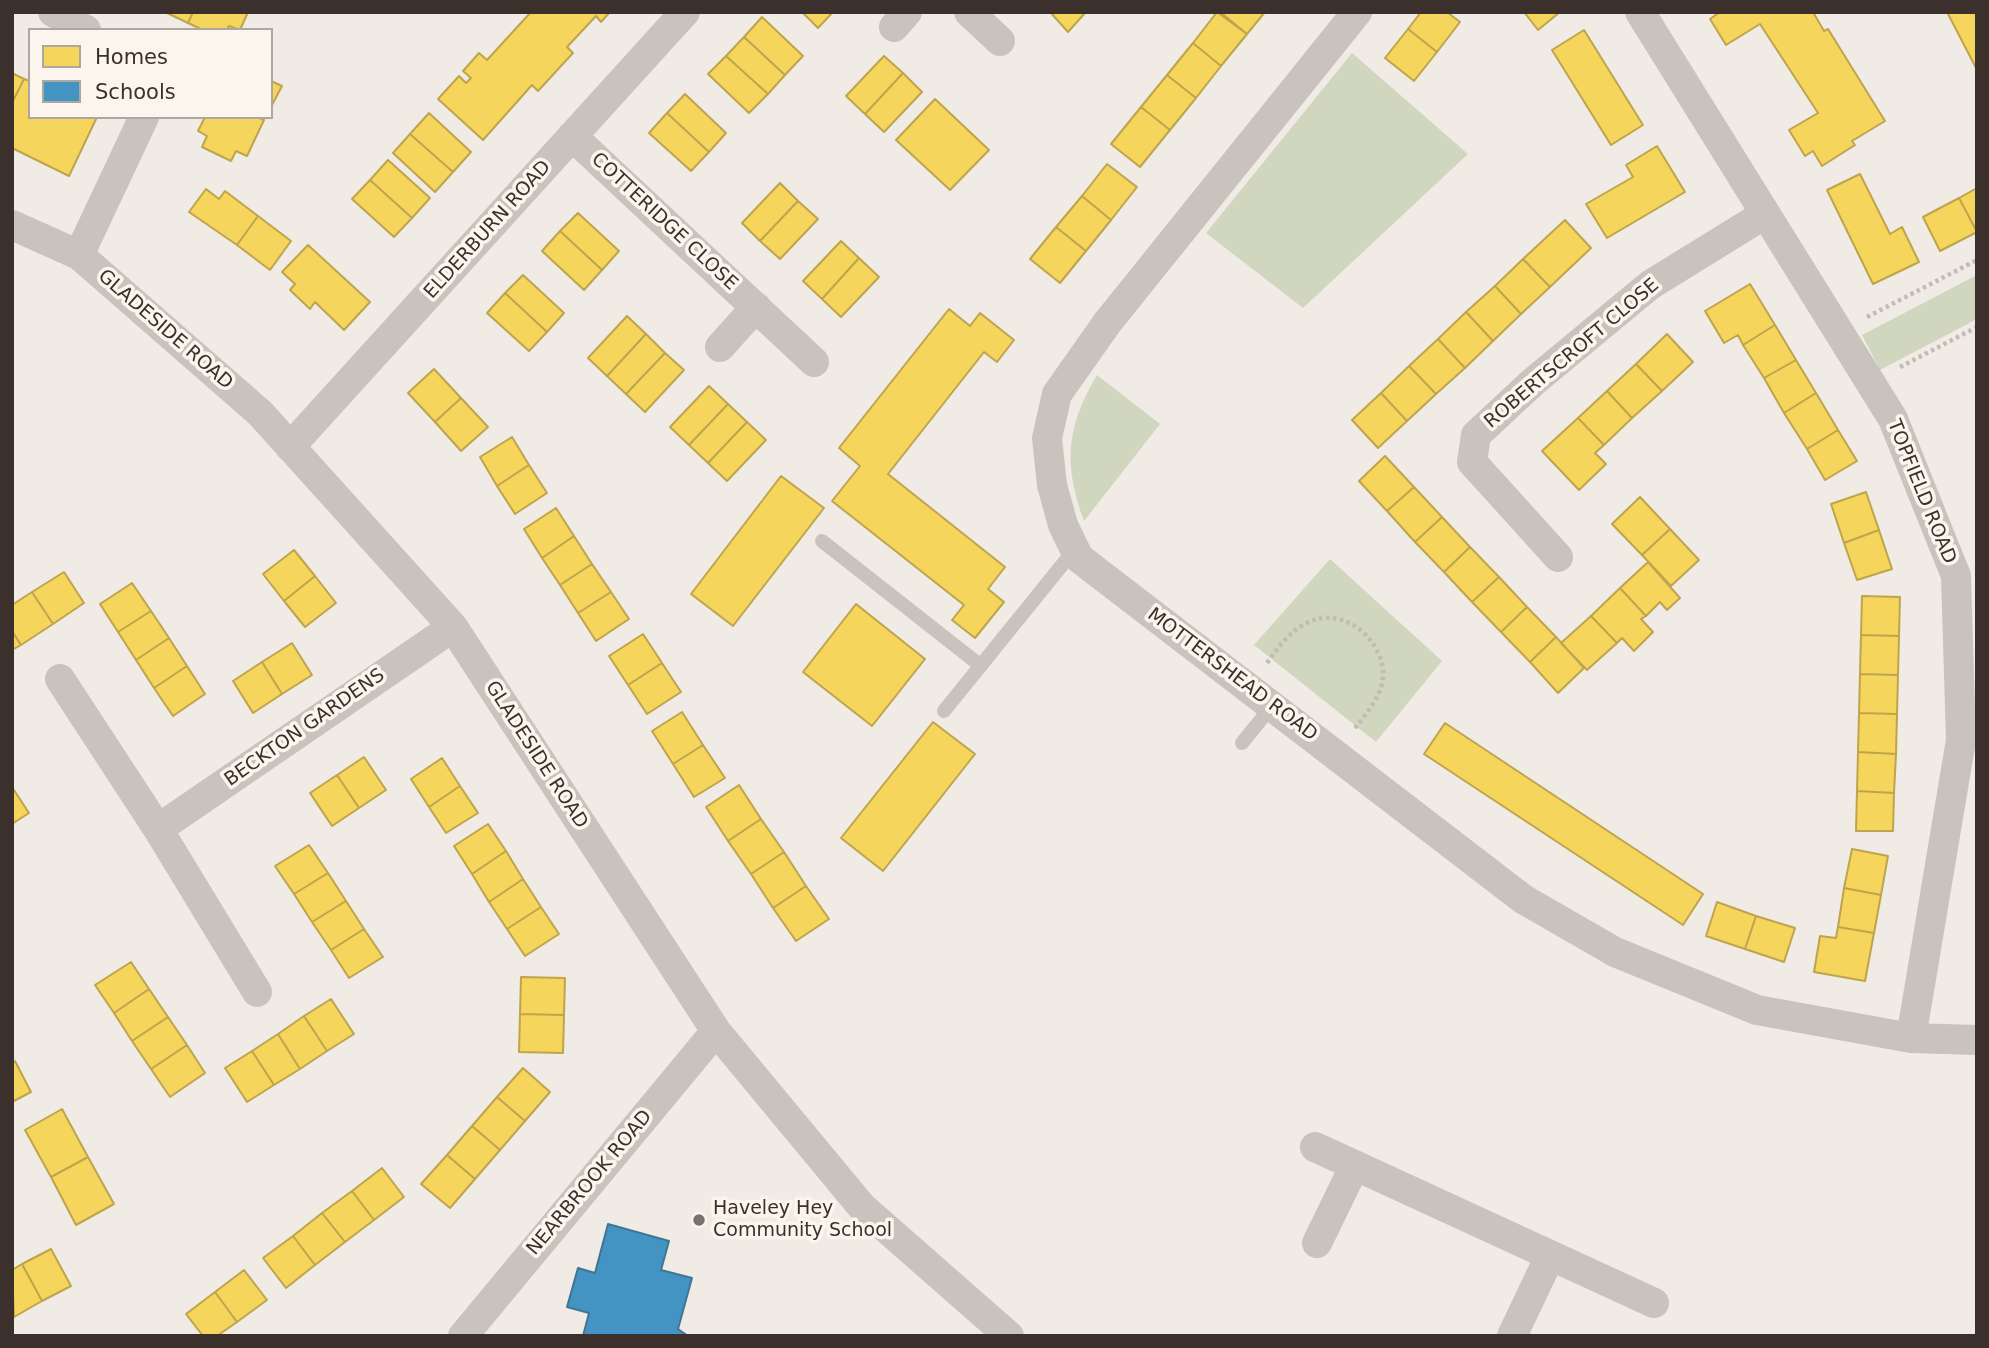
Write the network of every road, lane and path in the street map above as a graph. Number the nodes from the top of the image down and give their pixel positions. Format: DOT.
graph roads {
  1 [pos="53,12"];
  2 [pos="685,12"];
  3 [pos="969,12"];
  4 [pos="1357,12"];
  5 [pos="1640,12"];
  6 [pos="82,28"];
  7 [pos="1000,41"];
  8 [pos="143,119"];
  9 [pos="572,136"];
  10 [pos="1765,214"];
  11 [pos="12,225"];
  12 [pos="79,255"];
  13 [pos="1977,260"];
  14 [pos="756,307"];
  15 [pos="1977,327"];
  16 [pos="1838,332"];
  17 [pos="720,347"];
  18 [pos="814,362"];
  19 [pos="1870,383"];
  20 [pos="290,447"];
  21 [pos="822,541"];
  22 [pos="1075,550"];
  23 [pos="1558,557"];
  24 [pos="453,627"];
  25 [pos="981,666"];
  26 [pos="60,679"];
  27 [pos="1249,688"];
  28 [pos="1272,706"];
  29 [pos="944,711"];
  30 [pos="1242,743"];
  31 [pos="1335,754"];
  32 [pos="158,829"];
  33 [pos="257,992"];
  34 [pos="716,1031"];
  35 [pos="1911,1038"];
  36 [pos="1977,1040"];
  37 [pos="1315,1147"];
  38 [pos="1354,1165"];
  39 [pos="1317,1243"];
  40 [pos="1550,1256"];
  41 [pos="1654,1303"];
  42 [pos="463,1336"];
  43 [pos="1009,1336"];
  44 [pos="1512,1336"];
  1 -- 6 [label="street"];
  2 -- 9 [label="street, ELDERBURN ROAD"];
  3 -- 7 [label="street"];
  4 -- 22 [label="street, MOTTERSHEAD ROAD"];
  5 -- 10 [label="street, TOPFIELD ROAD"];
  8 -- 12 [label="street"];
  9 -- 14 [label="street, COTTERIDGE CLOSE"];
  9 -- 20 [label="street, ELDERBURN ROAD"];
  10 -- 16 [label="street, TOPFIELD ROAD"];
  10 -- 23 [label="street, ROBERTSCROFT CLOSE"];
  11 -- 12 [label="street, GLADESIDE ROAD"];
  12 -- 20 [label="street, GLADESIDE ROAD"];
  13 -- 16 [label="path"];
  14 -- 17 [label="street"];
  14 -- 18 [label="street, COTTERIDGE CLOSE"];
  15 -- 19 [label="path"];
  16 -- 19 [label="street, TOPFIELD ROAD"];
  19 -- 35 [label="street, TOPFIELD ROAD"];
  20 -- 24 [label="street, GLADESIDE ROAD"];
  21 -- 25 [label="lane"];
  22 -- 25 [label="lane"];
  22 -- 27 [label="street, MOTTERSHEAD ROAD"];
  24 -- 32 [label="street, BECKTON GARDENS"];
  24 -- 34 [label="street, GLADESIDE ROAD"];
  25 -- 29 [label="lane"];
  26 -- 32 [label="street"];
  27 -- 28 [label="street, MOTTERSHEAD ROAD"];
  27 -- 31 [label="path"];
  28 -- 30 [label="lane"];
  28 -- 31 [label="street, MOTTERSHEAD ROAD"];
  31 -- 35 [label="street, MOTTERSHEAD ROAD"];
  32 -- 33 [label="street"];
  34 -- 42 [label="street, NEARBROOK ROAD"];
  34 -- 43 [label="street, GLADESIDE ROAD"];
  35 -- 36 [label="street, MOTTERSHEAD ROAD"];
  37 -- 38 [label="street"];
  38 -- 39 [label="street"];
  38 -- 40 [label="street"];
  40 -- 41 [label="street"];
  40 -- 44 [label="street"];
}
